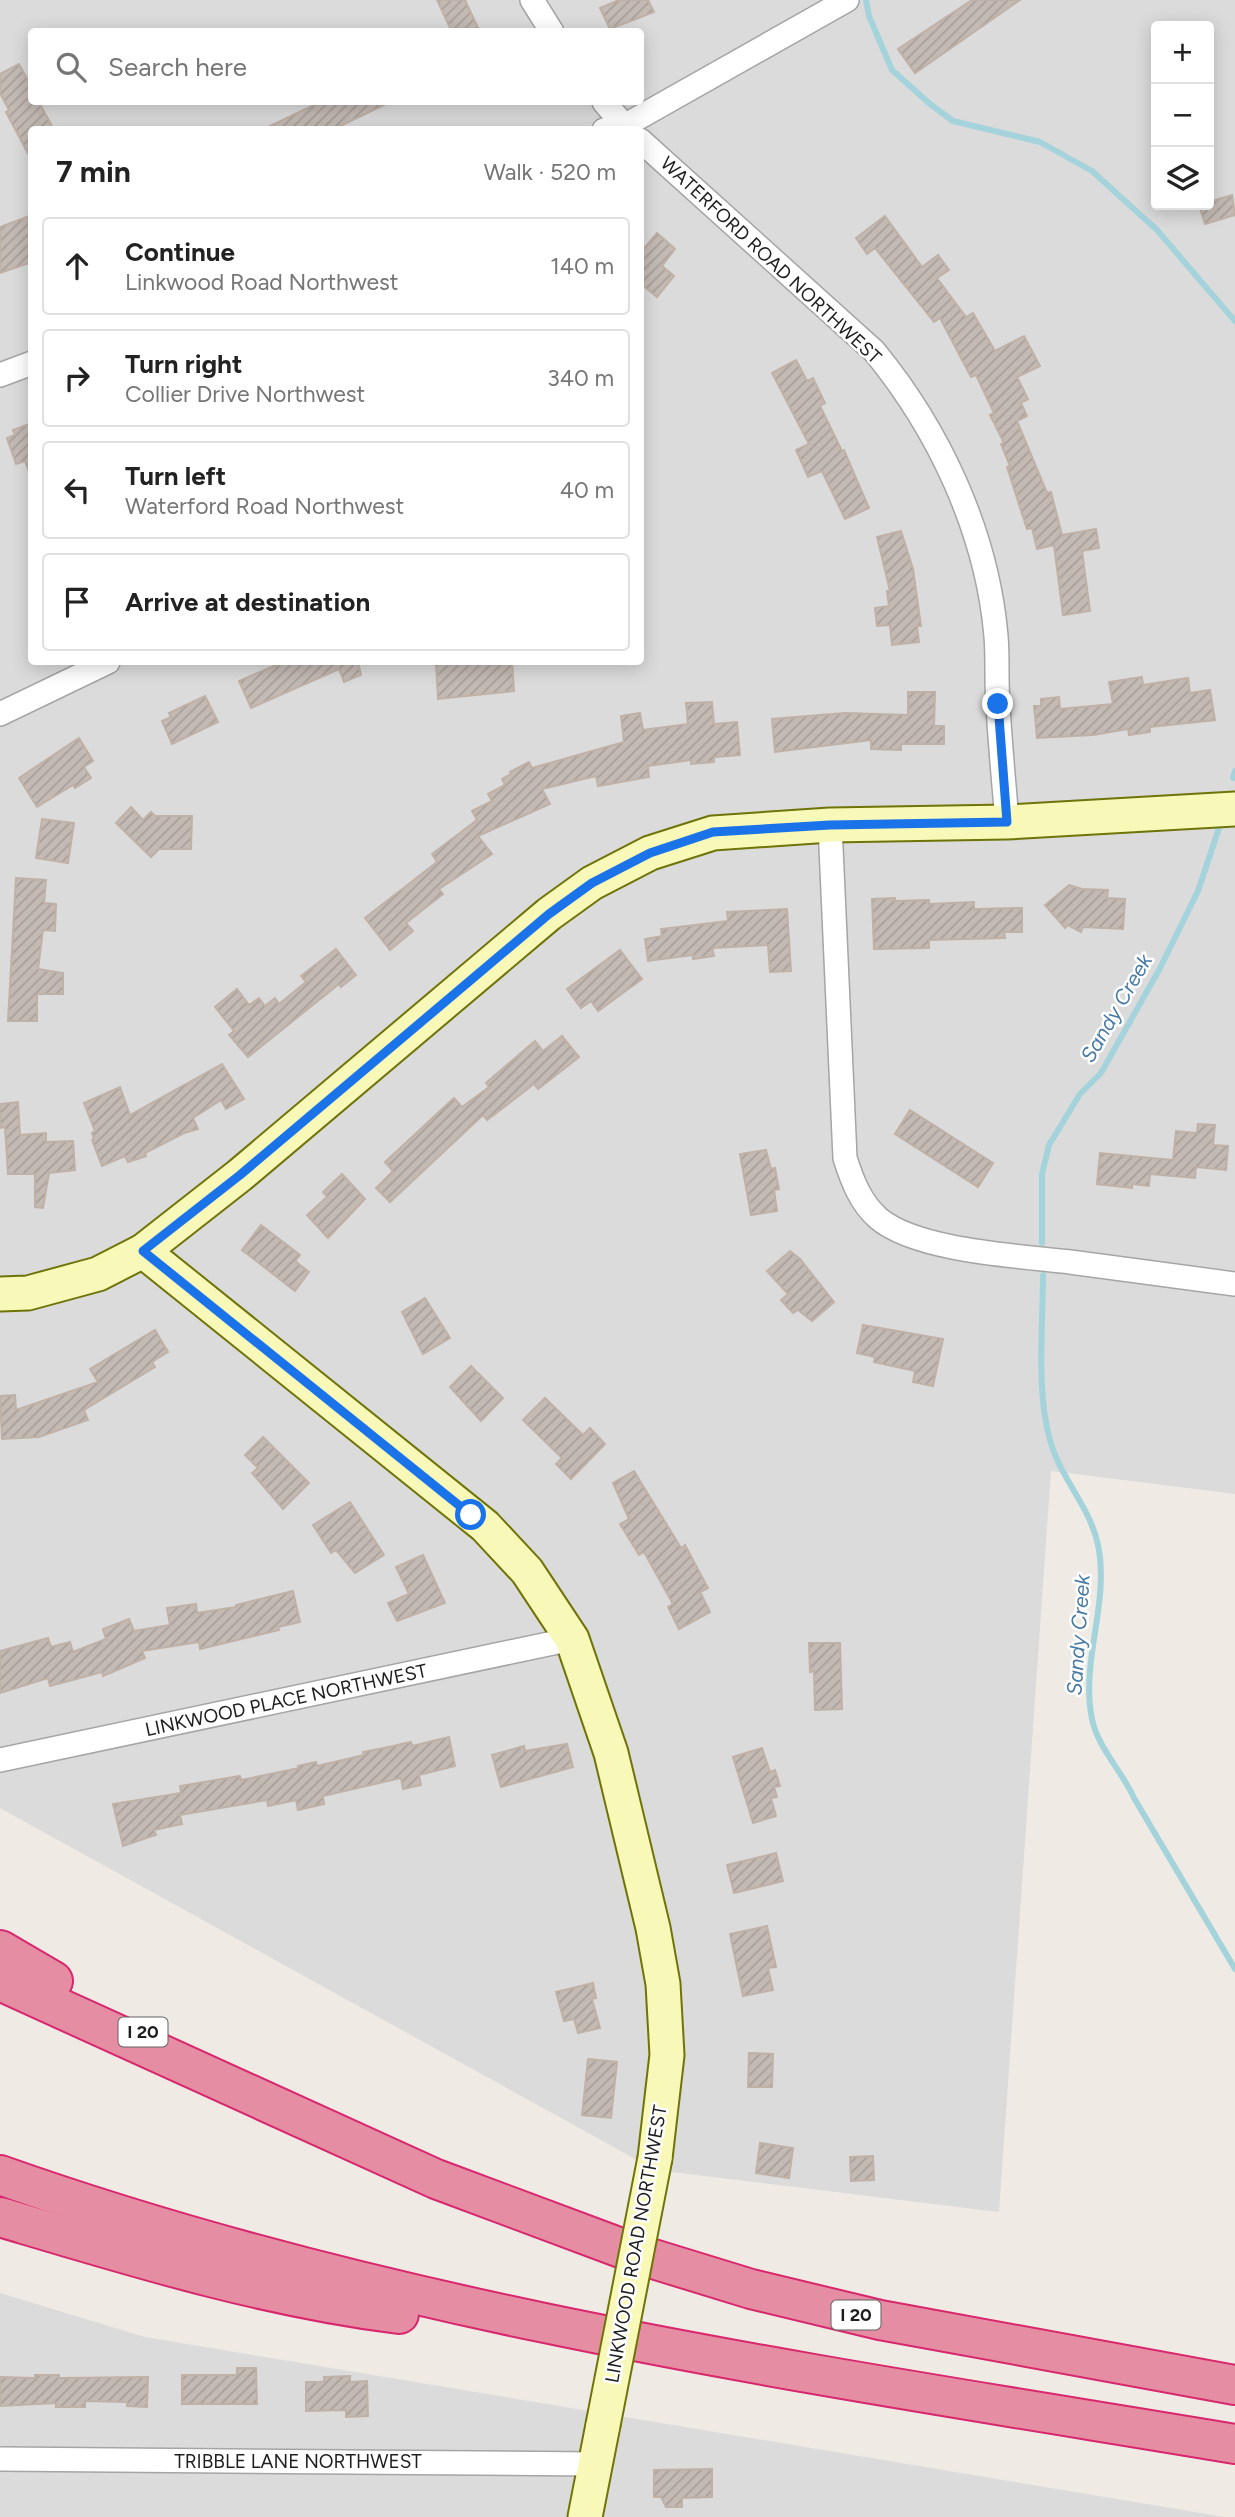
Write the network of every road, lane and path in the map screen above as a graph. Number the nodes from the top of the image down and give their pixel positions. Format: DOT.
graph roads {
  1 [pos="532,0"];
  2 [pos="847,0"];
  3 [pos="550,28"];
  4 [pos="606,105"];
  5 [pos="621,126"];
  6 [pos="633,126"];
  7 [pos="644,149"];
  8 [pos="28,364"];
  9 [pos="0,375"];
  10 [pos="102,665"];
  11 [pos="0,714"];
  12 [pos="1235,809"];
  13 [pos="1007,822"];
  14 [pos="830,825"];
  15 [pos="143,1251"];
  16 [pos="1235,1284"];
  17 [pos="0,1294"];
  18 [pos="572,1639"];
  19 [pos="0,1760"];
  20 [pos="0,1950"];
  21 [pos="0,1981"];
  22 [pos="287,2111"];
  23 [pos="0,2175"];
  24 [pos="0,2217"];
  25 [pos="645,2343"];
  26 [pos="1235,2385"];
  27 [pos="1235,2444"];
  28 [pos="0,2459"];
  29 [pos="595,2464"];
  30 [pos="585,2517"];
  1 -- 3 [label="street"];
  2 -- 6 [label="street"];
  4 -- 5 [label="street, WATERFORD ROAD NORTHWEST"];
  7 -- 13 [label="street, WATERFORD ROAD NORTHWEST"];
  8 -- 9 [label="street"];
  10 -- 11 [label="street"];
  12 -- 13 [label="street"];
  13 -- 14 [label="street"];
  14 -- 15 [label="street"];
  14 -- 16 [label="street"];
  15 -- 17 [label="street"];
  15 -- 18 [label="street, LINKWOOD ROAD NORTHWEST"];
  18 -- 19 [label="street, LINKWOOD PLACE NORTHWEST"];
  18 -- 29 [label="street, LINKWOOD ROAD NORTHWEST, bridge"];
  20 -- 22 [label="highway, I 20"];
  21 -- 22 [label="highway"];
  22 -- 26 [label="highway, I 20"];
  23 -- 25 [label="highway"];
  24 -- 25 [label="highway"];
  25 -- 27 [label="highway"];
  28 -- 29 [label="street, TRIBBLE LANE NORTHWEST"];
  29 -- 30 [label="street, LINKWOOD ROAD NORTHWEST"];
}
